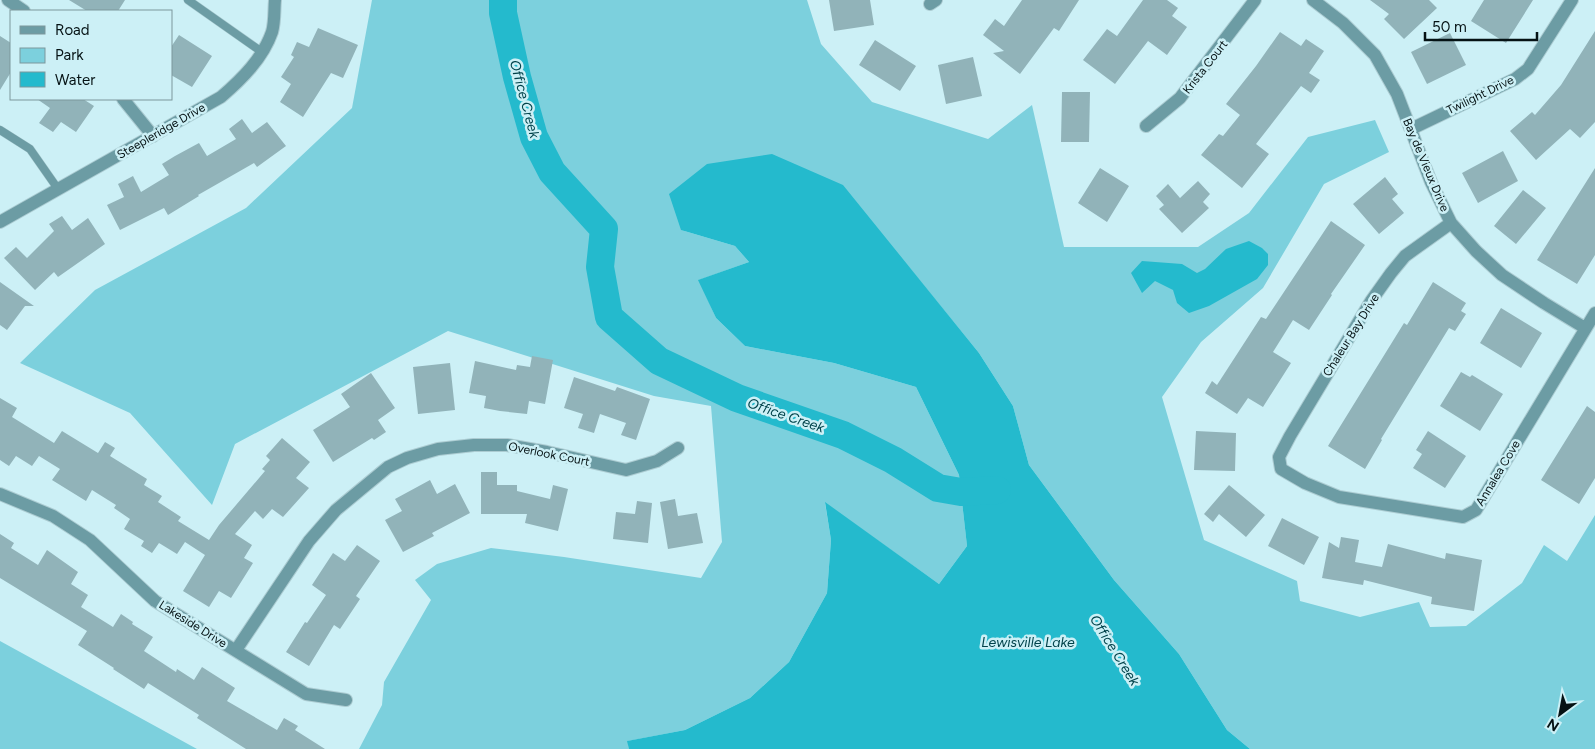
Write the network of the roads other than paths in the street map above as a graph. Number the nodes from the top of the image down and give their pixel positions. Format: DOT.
graph roads {
  1 [pos="8,0"];
  2 [pos="188,0"];
  3 [pos="275,0"];
  4 [pos="1255,0"];
  5 [pos="1313,0"];
  6 [pos="1572,0"];
  7 [pos="23,10"];
  8 [pos="262,52"];
  9 [pos="124,100"];
  10 [pos="1146,126"];
  11 [pos="1410,129"];
  12 [pos="0,130"];
  13 [pos="154,136"];
  14 [pos="58,189"];
  15 [pos="0,222"];
  16 [pos="1451,222"];
  17 [pos="1595,313"];
  18 [pos="1586,328"];
  19 [pos="678,448"];
  20 [pos="1280,469"];
  21 [pos="0,494"];
  22 [pos="236,650"];
  23 [pos="346,700"];
  1 -- 7 [label="street"];
  2 -- 8 [label="lane"];
  3 -- 8 [label="street, Steepleridge Drive"];
  4 -- 10 [label="street, Krista Court"];
  5 -- 11 [label="street, Bay de Vieux Drive"];
  6 -- 11 [label="street, Twilight Drive"];
  8 -- 13 [label="street, Steepleridge Drive"];
  9 -- 13 [label="street"];
  11 -- 16 [label="street, Bay de Vieux Drive"];
  12 -- 14 [label="lane"];
  13 -- 14 [label="street, Steepleridge Drive"];
  14 -- 15 [label="street, Steepleridge Drive"];
  16 -- 18 [label="street, Bay de Vieux Drive"];
  16 -- 20 [label="street, Chaleur Bay Drive"];
  17 -- 18 [label="street, Annalea Cove"];
  18 -- 20 [label="street, Annalea Cove"];
  19 -- 22 [label="street, Overlook Court"];
  21 -- 22 [label="street, Lakeside Drive"];
  22 -- 23 [label="street, Lakeside Drive"];
}
